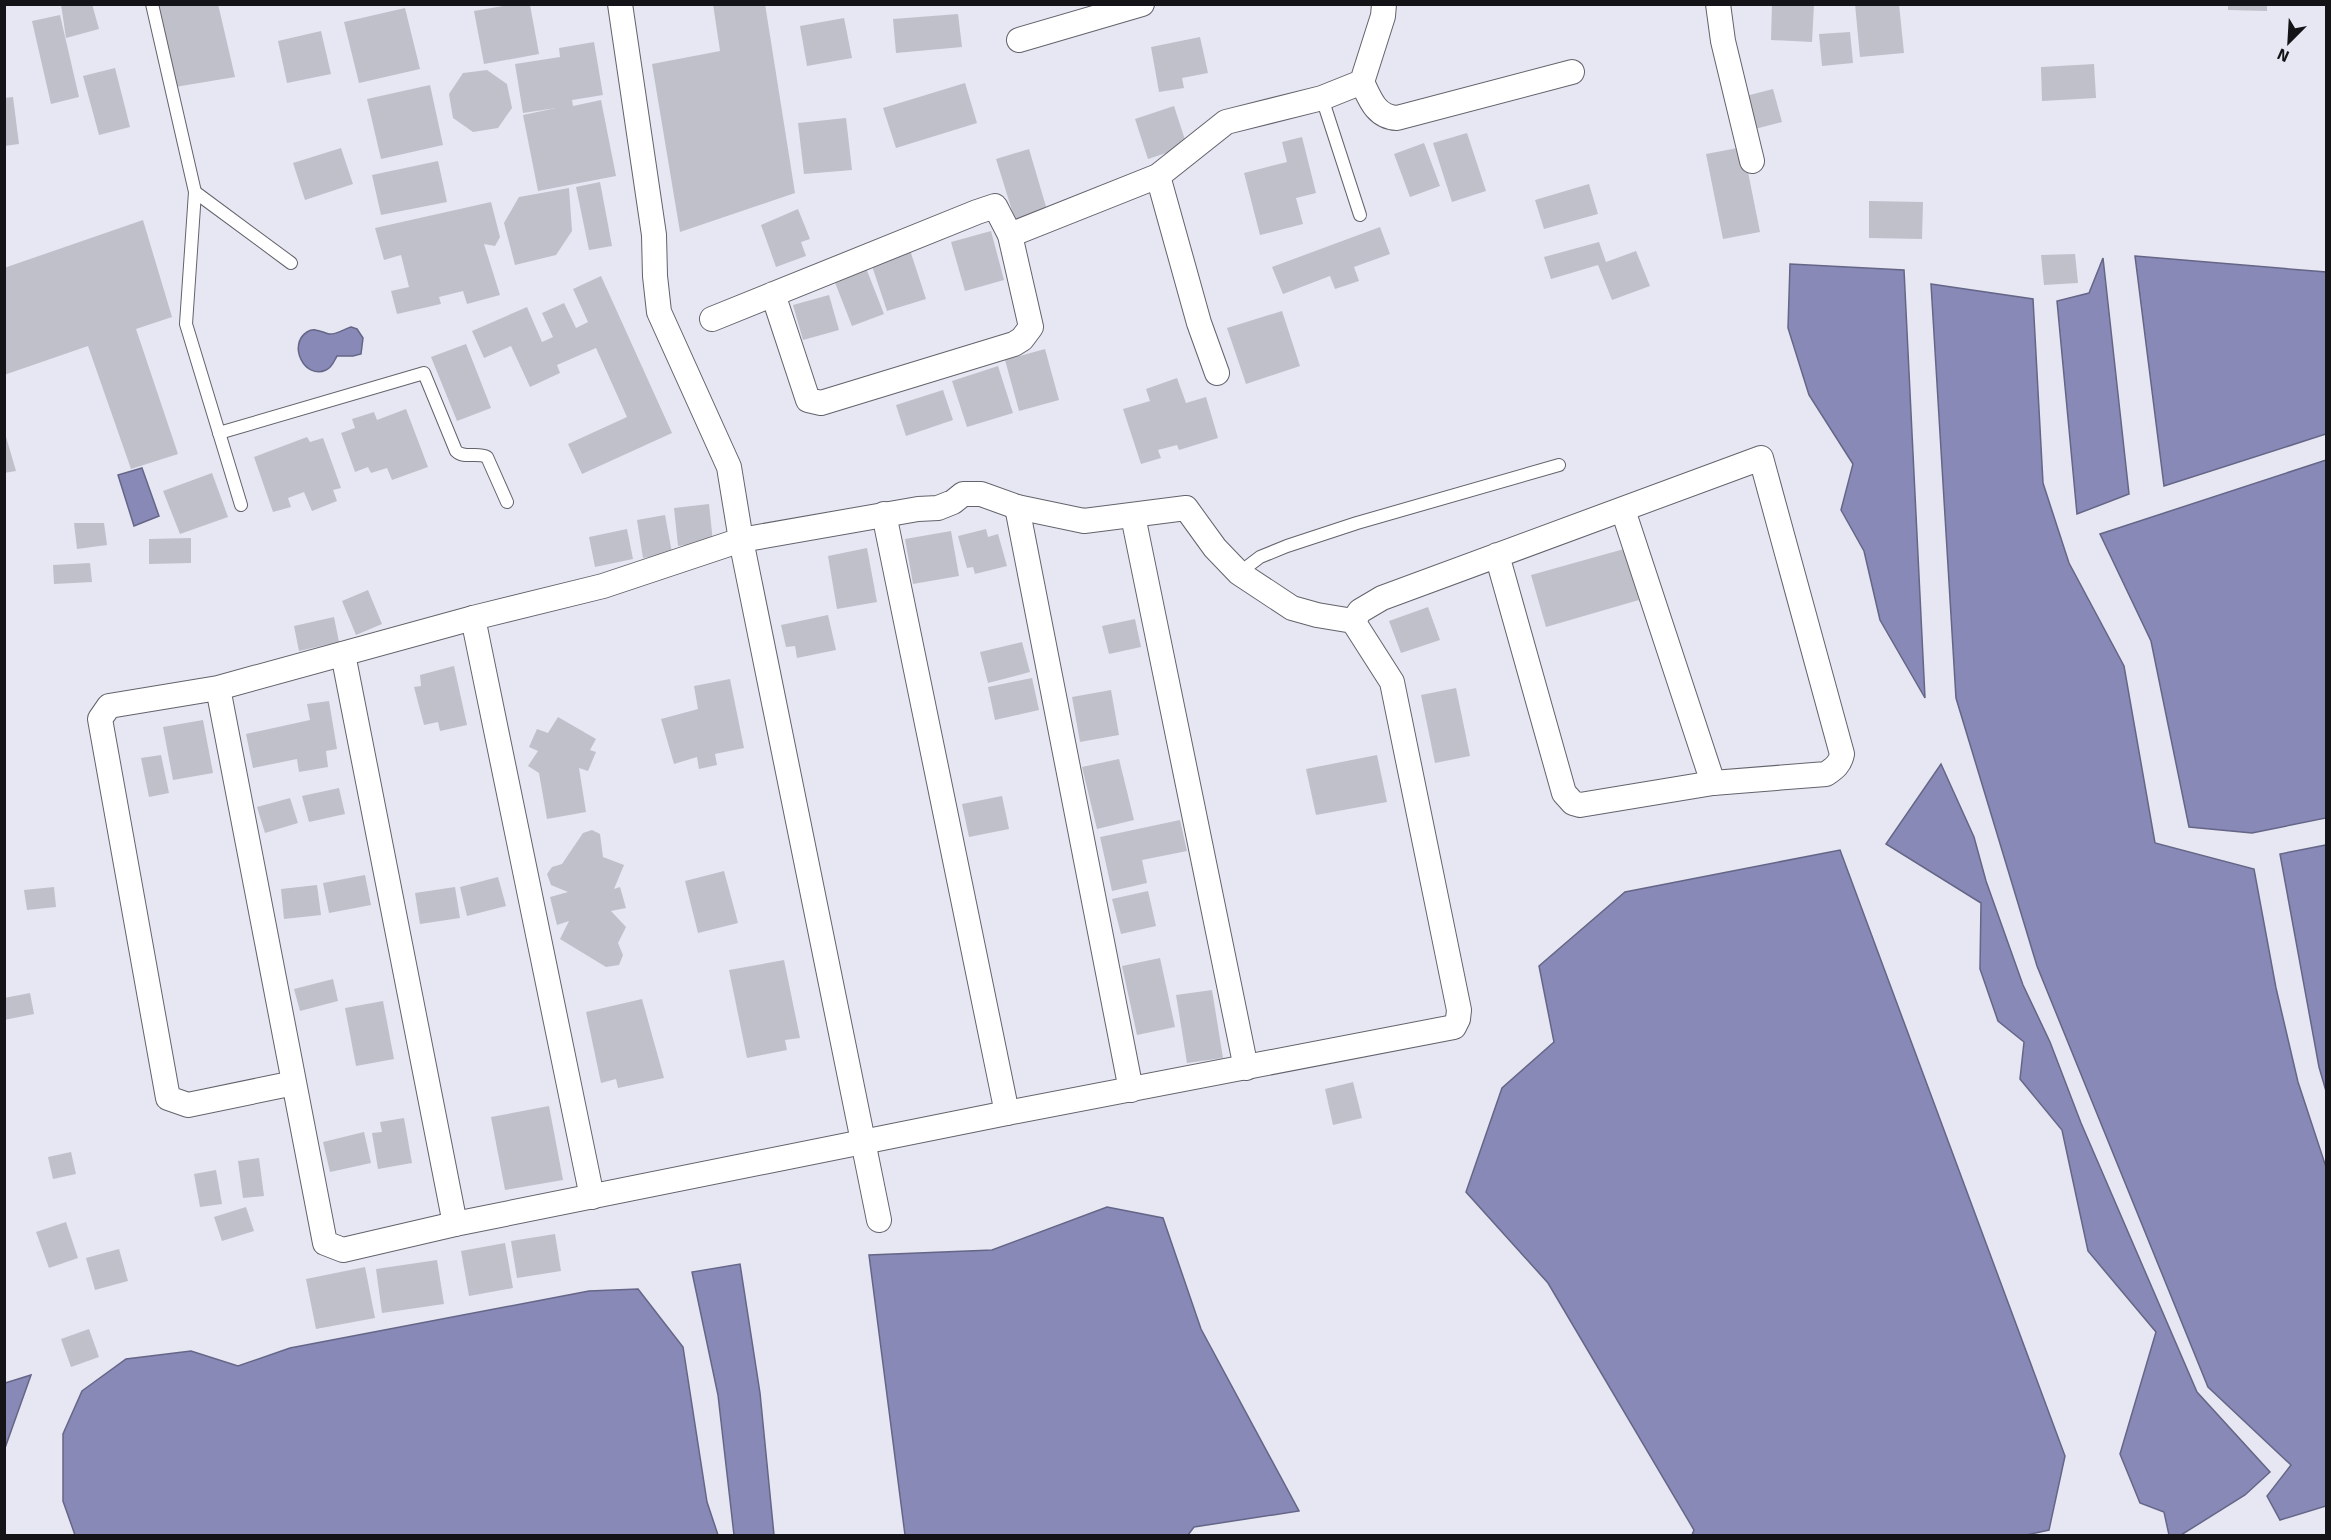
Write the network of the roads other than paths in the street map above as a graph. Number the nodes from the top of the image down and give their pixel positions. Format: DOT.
graph roads {
  1 [pos="152,4"];
  2 [pos="620,4"];
  3 [pos="1142,4"];
  4 [pos="1383,4"];
  5 [pos="1718,4"];
  6 [pos="1019,40"];
  7 [pos="1572,72"];
  8 [pos="1362,82"];
  9 [pos="1322,98"];
  10 [pos="1752,161"];
  11 [pos="1158,176"];
  12 [pos="195,192"];
  13 [pos="1360,215"];
  14 [pos="1010,235"];
  15 [pos="291,263"];
  16 [pos="773,294"];
  17 [pos="712,318"];
  18 [pos="1217,373"];
  19 [pos="219,433"];
  20 [pos="1559,465"];
  21 [pos="507,502"];
  22 [pos="241,505"];
  23 [pos="1017,507"];
  24 [pos="1623,510"];
  25 [pos="884,514"];
  26 [pos="1133,516"];
  27 [pos="741,540"];
  28 [pos="1497,555"];
  29 [pos="1239,573"];
  30 [pos="473,618"];
  31 [pos="1353,621"];
  32 [pos="343,654"];
  33 [pos="218,688"];
  34 [pos="1713,783"];
  35 [pos="1246,1068"];
  36 [pos="294,1083"];
  37 [pos="1131,1090"];
  38 [pos="1007,1113"];
  39 [pos="864,1143"];
  40 [pos="592,1197"];
  41 [pos="879,1220"];
  42 [pos="455,1224"];
  1 -- 12 [label="lane"];
  2 -- 27 [label="street"];
  3 -- 6 [label="street"];
  4 -- 8 [label="street"];
  5 -- 10 [label="street"];
  7 -- 8 [label="street"];
  8 -- 9 [label="street"];
  9 -- 11 [label="street"];
  9 -- 13 [label="lane"];
  11 -- 14 [label="street"];
  11 -- 18 [label="street"];
  12 -- 15 [label="lane"];
  12 -- 19 [label="lane"];
  14 -- 16 [label="street"];
  14 -- 16 [label="street"];
  16 -- 17 [label="street"];
  19 -- 21 [label="lane"];
  19 -- 22 [label="lane"];
  20 -- 29 [label="lane"];
  23 -- 25 [label="street"];
  23 -- 26 [label="street"];
  23 -- 37 [label="street"];
  24 -- 28 [label="street"];
  24 -- 34 [label="street"];
  24 -- 34 [label="street"];
  25 -- 27 [label="street"];
  25 -- 38 [label="street"];
  26 -- 29 [label="street"];
  26 -- 35 [label="street"];
  27 -- 30 [label="street"];
  27 -- 39 [label="street"];
  28 -- 31 [label="street"];
  28 -- 34 [label="street"];
  29 -- 31 [label="street"];
  30 -- 32 [label="street"];
  30 -- 40 [label="street"];
  31 -- 35 [label="street"];
  32 -- 33 [label="street"];
  32 -- 42 [label="street"];
  33 -- 36 [label="street"];
  33 -- 36 [label="street"];
  35 -- 37 [label="street"];
  36 -- 42 [label="street"];
  37 -- 38 [label="street"];
  38 -- 39 [label="street"];
  39 -- 40 [label="street"];
  39 -- 41 [label="street"];
  40 -- 42 [label="street"];
}
